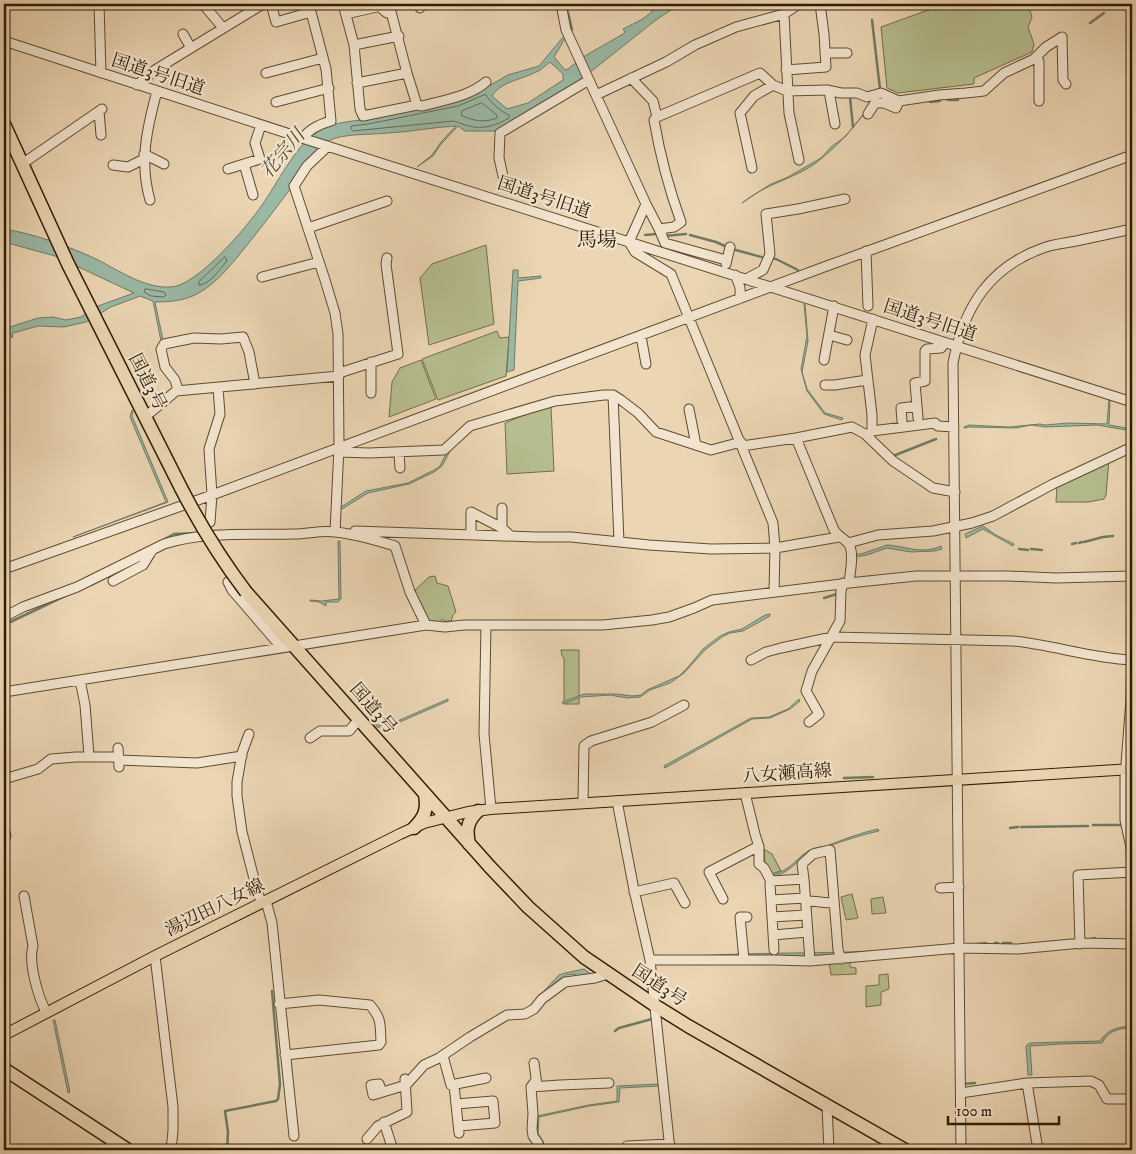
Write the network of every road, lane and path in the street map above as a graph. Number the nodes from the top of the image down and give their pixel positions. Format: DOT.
graph roads {
  1 [pos="99,4"];
  2 [pos="203,4"];
  3 [pos="263,4"];
  4 [pos="271,4"];
  5 [pos="343,4"];
  6 [pos="561,4"];
  7 [pos="799,4"];
  8 [pos="820,4"];
  9 [pos="380,5"];
  10 [pos="346,14"];
  11 [pos="784,14"];
  12 [pos="223,28"];
  13 [pos="183,34"];
  14 [pos="398,36"];
  15 [pos="4,41"];
  16 [pos="354,45"];
  17 [pos="191,48"];
  18 [pos="847,53"];
  19 [pos="825,54"];
  20 [pos="1036,57"];
  21 [pos="323,58"];
  22 [pos="786,70"];
  23 [pos="101,73"];
  24 [pos="407,73"];
  25 [pos="266,74"];
  26 [pos="631,78"];
  27 [pos="588,80"];
  28 [pos="486,82"];
  29 [pos="358,83"];
  30 [pos="1066,84"];
  31 [pos="137,85"];
  32 [pos="773,85"];
  33 [pos="329,88"];
  34 [pos="157,91"];
  35 [pos="787,91"];
  36 [pos="829,91"];
  37 [pos="596,95"];
  38 [pos="899,101"];
  39 [pos="1040,101"];
  40 [pos="276,102"];
  41 [pos="417,105"];
  42 [pos="868,114"];
  43 [pos="740,115"];
  44 [pos="657,117"];
  45 [pos="750,118"];
  46 [pos="4,124"];
  47 [pos="835,124"];
  48 [pos="261,125"];
  49 [pos="101,136"];
  50 [pos="304,139"];
  51 [pos="327,146"];
  52 [pos="1132,156"];
  53 [pos="144,157"];
  54 [pos="799,160"];
  55 [pos="22,164"];
  56 [pos="164,164"];
  57 [pos="244,164"];
  58 [pos="113,165"];
  59 [pos="752,168"];
  60 [pos="228,170"];
  61 [pos="503,176"];
  62 [pos="253,195"];
  63 [pos="845,199"];
  64 [pos="150,200"];
  65 [pos="387,201"];
  66 [pos="646,204"];
  67 [pos="308,228"];
  68 [pos="1132,229"];
  69 [pos="659,230"];
  70 [pos="629,242"];
  71 [pos="730,247"];
  72 [pos="866,251"];
  73 [pos="388,258"];
  74 [pos="726,260"];
  75 [pos="319,262"];
  76 [pos="724,272"];
  77 [pos="735,275"];
  78 [pos="262,277"];
  79 [pos="746,279"];
  80 [pos="771,287"];
  81 [pos="739,299"];
  82 [pos="834,306"];
  83 [pos="868,306"];
  84 [pos="688,318"];
  85 [pos="873,319"];
  86 [pos="829,335"];
  87 [pos="641,336"];
  88 [pos="847,340"];
  89 [pos="945,343"];
  90 [pos="956,346"];
  91 [pos="824,360"];
  92 [pos="371,362"];
  93 [pos="646,364"];
  94 [pos="339,374"];
  95 [pos="867,380"];
  96 [pos="255,384"];
  97 [pos="825,385"];
  98 [pos="218,388"];
  99 [pos="178,390"];
  100 [pos="371,393"];
  101 [pos="613,395"];
  102 [pos="1132,402"];
  103 [pos="917,406"];
  104 [pos="690,409"];
  105 [pos="145,416"];
  106 [pos="918,418"];
  107 [pos="902,421"];
  108 [pos="954,427"];
  109 [pos="869,434"];
  110 [pos="796,438"];
  111 [pos="742,444"];
  112 [pos="696,445"];
  113 [pos="1132,446"];
  114 [pos="339,450"];
  115 [pos="399,452"];
  116 [pos="400,468"];
  117 [pos="955,492"];
  118 [pos="212,495"];
  119 [pos="502,508"];
  120 [pos="210,522"];
  121 [pos="955,527"];
  122 [pos="502,528"];
  123 [pos="335,532"];
  124 [pos="345,534"];
  125 [pos="471,535"];
  126 [pos="511,536"];
  127 [pos="839,537"];
  128 [pos="619,542"];
  129 [pos="848,543"];
  130 [pos="775,548"];
  131 [pos="151,552"];
  132 [pos="4,569"];
  133 [pos="955,575"];
  134 [pos="1132,576"];
  135 [pos="113,581"];
  136 [pos="228,582"];
  137 [pos="846,583"];
  138 [pos="774,591"];
  139 [pos="4,617"];
  140 [pos="426,625"];
  141 [pos="486,625"];
  142 [pos="832,637"];
  143 [pos="956,641"];
  144 [pos="1132,643"];
  145 [pos="288,646"];
  146 [pos="751,660"];
  147 [pos="1131,660"];
  148 [pos="80,680"];
  149 [pos="4,692"];
  150 [pos="1131,700"];
  151 [pos="684,705"];
  152 [pos="359,719"];
  153 [pos="810,722"];
  154 [pos="249,734"];
  155 [pos="310,738"];
  156 [pos="89,756"];
  157 [pos="242,756"];
  158 [pos="1129,769"];
  159 [pos="4,779"];
  160 [pos="958,780"];
  161 [pos="745,793"];
  162 [pos="425,795"];
  163 [pos="617,801"];
  164 [pos="583,802"];
  165 [pos="484,810"];
  166 [pos="445,818"];
  167 [pos="1129,827"];
  168 [pos="414,828"];
  169 [pos="469,844"];
  170 [pos="759,846"];
  171 [pos="1132,872"];
  172 [pos="804,879"];
  173 [pos="771,881"];
  174 [pos="1132,883"];
  175 [pos="959,887"];
  176 [pos="940,888"];
  177 [pos="634,892"];
  178 [pos="24,896"];
  179 [pos="723,899"];
  180 [pos="771,900"];
  181 [pos="805,900"];
  182 [pos="264,902"];
  183 [pos="685,903"];
  184 [pos="834,903"];
  185 [pos="806,915"];
  186 [pos="748,917"];
  187 [pos="772,917"];
  188 [pos="808,932"];
  189 [pos="773,934"];
  190 [pos="1080,944"];
  191 [pos="1132,944"];
  192 [pos="960,948"];
  193 [pos="774,950"];
  194 [pos="155,956"];
  195 [pos="841,959"];
  196 [pos="650,960"];
  197 [pos="744,960"];
  198 [pos="810,961"];
  199 [pos="608,974"];
  200 [pos="280,1004"];
  201 [pos="656,1006"];
  202 [pos="47,1012"];
  203 [pos="4,1035"];
  204 [pos="285,1055"];
  205 [pos="443,1056"];
  206 [pos="534,1063"];
  207 [pos="4,1069"];
  208 [pos="486,1078"];
  209 [pos="406,1081"];
  210 [pos="1027,1083"];
  211 [pos="610,1084"];
  212 [pos="454,1085"];
  213 [pos="535,1085"];
  214 [pos="382,1092"];
  215 [pos="961,1092"];
  216 [pos="1132,1099"];
  217 [pos="456,1104"];
  218 [pos="827,1106"];
  219 [pos="384,1122"];
  220 [pos="294,1136"];
  221 [pos="367,1139"];
  222 [pos="670,1147"];
  223 [pos="960,1149"];
  224 [pos="128,1150"];
  225 [pos="171,1150"];
  226 [pos="393,1150"];
  227 [pos="540,1150"];
  228 [pos="627,1150"];
  229 [pos="829,1150"];
  230 [pos="904,1150"];
  231 [pos="1038,1150"];
  1 -- 23 [label="street"];
  2 -- 12 [label="street"];
  3 -- 12 [label="street"];
  4 -- 21 [label="street"];
  5 -- 10 [label="street"];
  6 -- 27 [label="street"];
  7 -- 11 [label="street"];
  8 -- 19 [label="street"];
  9 -- 10 [label="street"];
  9 -- 14 [label="street"];
  10 -- 16 [label="street"];
  11 -- 22 [label="street"];
  11 -- 26 [label="street"];
  12 -- 17 [label="street"];
  13 -- 17 [label="street"];
  14 -- 16 [label="street"];
  14 -- 24 [label="street"];
  15 -- 23 [label="street, 国道3号旧道"];
  16 -- 29 [label="street"];
  17 -- 31 [label="street"];
  18 -- 19 [label="street"];
  19 -- 22 [label="street"];
  20 -- 30 [label="street"];
  20 -- 38 [label="street"];
  20 -- 39 [label="street"];
  21 -- 25 [label="street"];
  21 -- 33 [label="street"];
  22 -- 35 [label="street"];
  23 -- 31 [label="street, 国道3号旧道"];
  24 -- 29 [label="street"];
  24 -- 41 [label="street"];
  26 -- 37 [label="street"];
  26 -- 44 [label="street"];
  27 -- 37 [label="street"];
  27 -- 61 [label="street"];
  28 -- 41 [label="street"];
  29 -- 41 [label="street"];
  31 -- 34 [label="street, 国道3号旧道"];
  32 -- 35 [label="street"];
  32 -- 43 [label="street"];
  32 -- 44 [label="street"];
  33 -- 40 [label="street"];
  33 -- 50 [label="street"];
  34 -- 48 [label="street, 国道3号旧道"];
  34 -- 53 [label="street"];
  35 -- 36 [label="street"];
  35 -- 54 [label="street"];
  36 -- 38 [label="street"];
  36 -- 47 [label="street"];
  37 -- 66 [label="street"];
  38 -- 42 [label="street"];
  43 -- 45 [label="street"];
  43 -- 59 [label="street"];
  44 -- 69 [label="street"];
  46 -- 55 [label="highway, 国道3号"];
  48 -- 50 [label="street, 国道3号旧道"];
  48 -- 57 [label="street"];
  49 -- 55 [label="street"];
  50 -- 51 [label="street, 国道3号旧道"];
  51 -- 67 [label="street"];
  51 -- 70 [label="street, 国道3号旧道"];
  52 -- 72 [label="street"];
  53 -- 56 [label="street"];
  53 -- 58 [label="street"];
  53 -- 64 [label="street"];
  55 -- 105 [label="highway, 国道3号"];
  57 -- 60 [label="street"];
  57 -- 62 [label="street"];
  63 -- 79 [label="street"];
  65 -- 67 [label="street"];
  66 -- 69 [label="street"];
  66 -- 70 [label="street"];
  67 -- 75 [label="street"];
  68 -- 90 [label="street"];
  69 -- 74 [label="street"];
  70 -- 76 [label="street, 国道3号旧道"];
  70 -- 84 [label="street"];
  71 -- 74 [label="street"];
  72 -- 80 [label="street"];
  72 -- 83 [label="street"];
  73 -- 92 [label="street"];
  74 -- 76 [label="street"];
  75 -- 78 [label="street"];
  75 -- 94 [label="street"];
  76 -- 77 [label="street, 国道3号旧道"];
  77 -- 79 [label="street, 国道3号旧道"];
  77 -- 81 [label="street"];
  79 -- 80 [label="street, 国道3号旧道"];
  80 -- 81 [label="street"];
  80 -- 82 [label="street, 国道3号旧道"];
  81 -- 84 [label="street"];
  82 -- 85 [label="street, 国道3号旧道"];
  82 -- 86 [label="street"];
  84 -- 87 [label="street"];
  84 -- 111 [label="street"];
  85 -- 89 [label="street, 国道3号旧道"];
  85 -- 95 [label="street"];
  86 -- 88 [label="street"];
  86 -- 91 [label="street"];
  87 -- 93 [label="street"];
  87 -- 114 [label="street"];
  89 -- 90 [label="street, 国道3号旧道"];
  89 -- 103 [label="street"];
  90 -- 102 [label="street, 国道3号旧道"];
  90 -- 108 [label="street"];
  92 -- 94 [label="street"];
  92 -- 100 [label="street"];
  94 -- 96 [label="street"];
  94 -- 114 [label="street"];
  95 -- 97 [label="street"];
  95 -- 109 [label="street"];
  96 -- 98 [label="street"];
  96 -- 99 [label="street"];
  98 -- 99 [label="street"];
  98 -- 118 [label="street"];
  99 -- 105 [label="street"];
  101 -- 112 [label="street"];
  101 -- 115 [label="street"];
  101 -- 128 [label="street"];
  103 -- 106 [label="street"];
  103 -- 107 [label="street"];
  104 -- 112 [label="street"];
  105 -- 145 [label="highway, 国道3号, bridge"];
  108 -- 109 [label="street"];
  108 -- 117 [label="street"];
  109 -- 110 [label="street"];
  109 -- 117 [label="street"];
  110 -- 111 [label="street"];
  110 -- 127 [label="street"];
  111 -- 112 [label="street"];
  111 -- 130 [label="street"];
  113 -- 121 [label="street"];
  114 -- 115 [label="street"];
  114 -- 118 [label="street"];
  114 -- 123 [label="street"];
  115 -- 116 [label="street"];
  117 -- 121 [label="street"];
  118 -- 120 [label="street"];
  118 -- 132 [label="street"];
  119 -- 122 [label="street"];
  121 -- 129 [label="street"];
  121 -- 133 [label="street"];
  122 -- 125 [label="street"];
  122 -- 126 [label="street"];
  123 -- 124 [label="street"];
  123 -- 131 [label="street"];
  124 -- 125 [label="street"];
  124 -- 140 [label="street"];
  125 -- 126 [label="street"];
  126 -- 128 [label="street"];
  127 -- 129 [label="street"];
  127 -- 130 [label="street"];
  128 -- 130 [label="street"];
  129 -- 137 [label="street"];
  130 -- 138 [label="street"];
  131 -- 135 [label="street"];
  131 -- 139 [label="street"];
  133 -- 134 [label="street"];
  133 -- 137 [label="street"];
  133 -- 143 [label="street"];
  136 -- 145 [label="street"];
  137 -- 138 [label="street"];
  137 -- 142 [label="street"];
  138 -- 141 [label="street"];
  140 -- 141 [label="street"];
  140 -- 145 [label="street"];
  141 -- 165 [label="street"];
  142 -- 143 [label="street"];
  142 -- 146 [label="street"];
  142 -- 153 [label="street"];
  143 -- 147 [label="street"];
  143 -- 160 [label="street"];
  144 -- 147 [label="street"];
  145 -- 148 [label="street"];
  145 -- 152 [label="highway, 国道3号"];
  147 -- 150 [label="street"];
  148 -- 149 [label="street"];
  148 -- 156 [label="street"];
  150 -- 158 [label="street"];
  151 -- 164 [label="street"];
  152 -- 155 [label="street"];
  152 -- 162 [label="highway, 国道3号"];
  154 -- 157 [label="street"];
  156 -- 157 [label="street"];
  156 -- 159 [label="street"];
  157 -- 182 [label="street"];
  158 -- 160 [label="main road, 八女瀬高線"];
  158 -- 167 [label="street"];
  160 -- 161 [label="main road, 八女瀬高線"];
  160 -- 175 [label="street"];
  161 -- 163 [label="main road, 八女瀬高線"];
  161 -- 170 [label="street"];
  162 -- 166 [label="highway, 国道3号"];
  162 -- 168 [label="highway"];
  163 -- 164 [label="main road, 八女瀬高線"];
  163 -- 177 [label="street"];
  164 -- 165 [label="main road, 八女瀬高線"];
  165 -- 166 [label="main road, 八女瀬高線"];
  165 -- 169 [label="highway"];
  166 -- 168 [label="main road, 湯辺田八女線"];
  166 -- 169 [label="highway, 国道3号"];
  167 -- 171 [label="street"];
  168 -- 182 [label="main road, 湯辺田八女線"];
  169 -- 199 [label="highway, 国道3号"];
  170 -- 173 [label="street"];
  170 -- 179 [label="street"];
  171 -- 174 [label="street"];
  171 -- 190 [label="street"];
  172 -- 173 [label="street"];
  172 -- 181 [label="street"];
  172 -- 184 [label="street"];
  173 -- 180 [label="street"];
  175 -- 176 [label="street"];
  175 -- 192 [label="street"];
  177 -- 183 [label="street"];
  177 -- 196 [label="street"];
  178 -- 202 [label="street"];
  180 -- 181 [label="street"];
  180 -- 187 [label="street"];
  181 -- 184 [label="street"];
  181 -- 185 [label="street"];
  182 -- 194 [label="main road, 湯辺田八女線"];
  182 -- 200 [label="street"];
  184 -- 195 [label="street"];
  185 -- 187 [label="street"];
  185 -- 188 [label="street"];
  186 -- 197 [label="street"];
  187 -- 189 [label="street"];
  188 -- 189 [label="street"];
  188 -- 198 [label="street"];
  189 -- 193 [label="street"];
  190 -- 191 [label="street"];
  190 -- 192 [label="street"];
  192 -- 195 [label="street"];
  192 -- 215 [label="street"];
  194 -- 202 [label="main road, 湯辺田八女線"];
  194 -- 225 [label="street"];
  195 -- 198 [label="street"];
  196 -- 197 [label="street"];
  196 -- 201 [label="street"];
  197 -- 198 [label="street"];
  199 -- 201 [label="highway, 国道3号"];
  199 -- 205 [label="street"];
  200 -- 204 [label="street"];
  200 -- 204 [label="street"];
  201 -- 218 [label="highway, 国道3号"];
  201 -- 222 [label="street"];
  202 -- 203 [label="main road, 湯辺田八女線"];
  204 -- 220 [label="street"];
  205 -- 209 [label="street"];
  205 -- 212 [label="street"];
  206 -- 213 [label="street"];
  207 -- 224 [label="highway"];
  208 -- 212 [label="street"];
  209 -- 214 [label="street"];
  209 -- 219 [label="street"];
  210 -- 215 [label="street"];
  210 -- 216 [label="street"];
  210 -- 231 [label="street"];
  211 -- 213 [label="street"];
  212 -- 217 [label="street"];
  213 -- 227 [label="street"];
  215 -- 223 [label="street"];
  217 -- 217 [label="street"];
  218 -- 229 [label="street"];
  218 -- 230 [label="highway, 国道3号"];
  219 -- 221 [label="street"];
  219 -- 226 [label="street"];
  222 -- 228 [label="street"];
}
